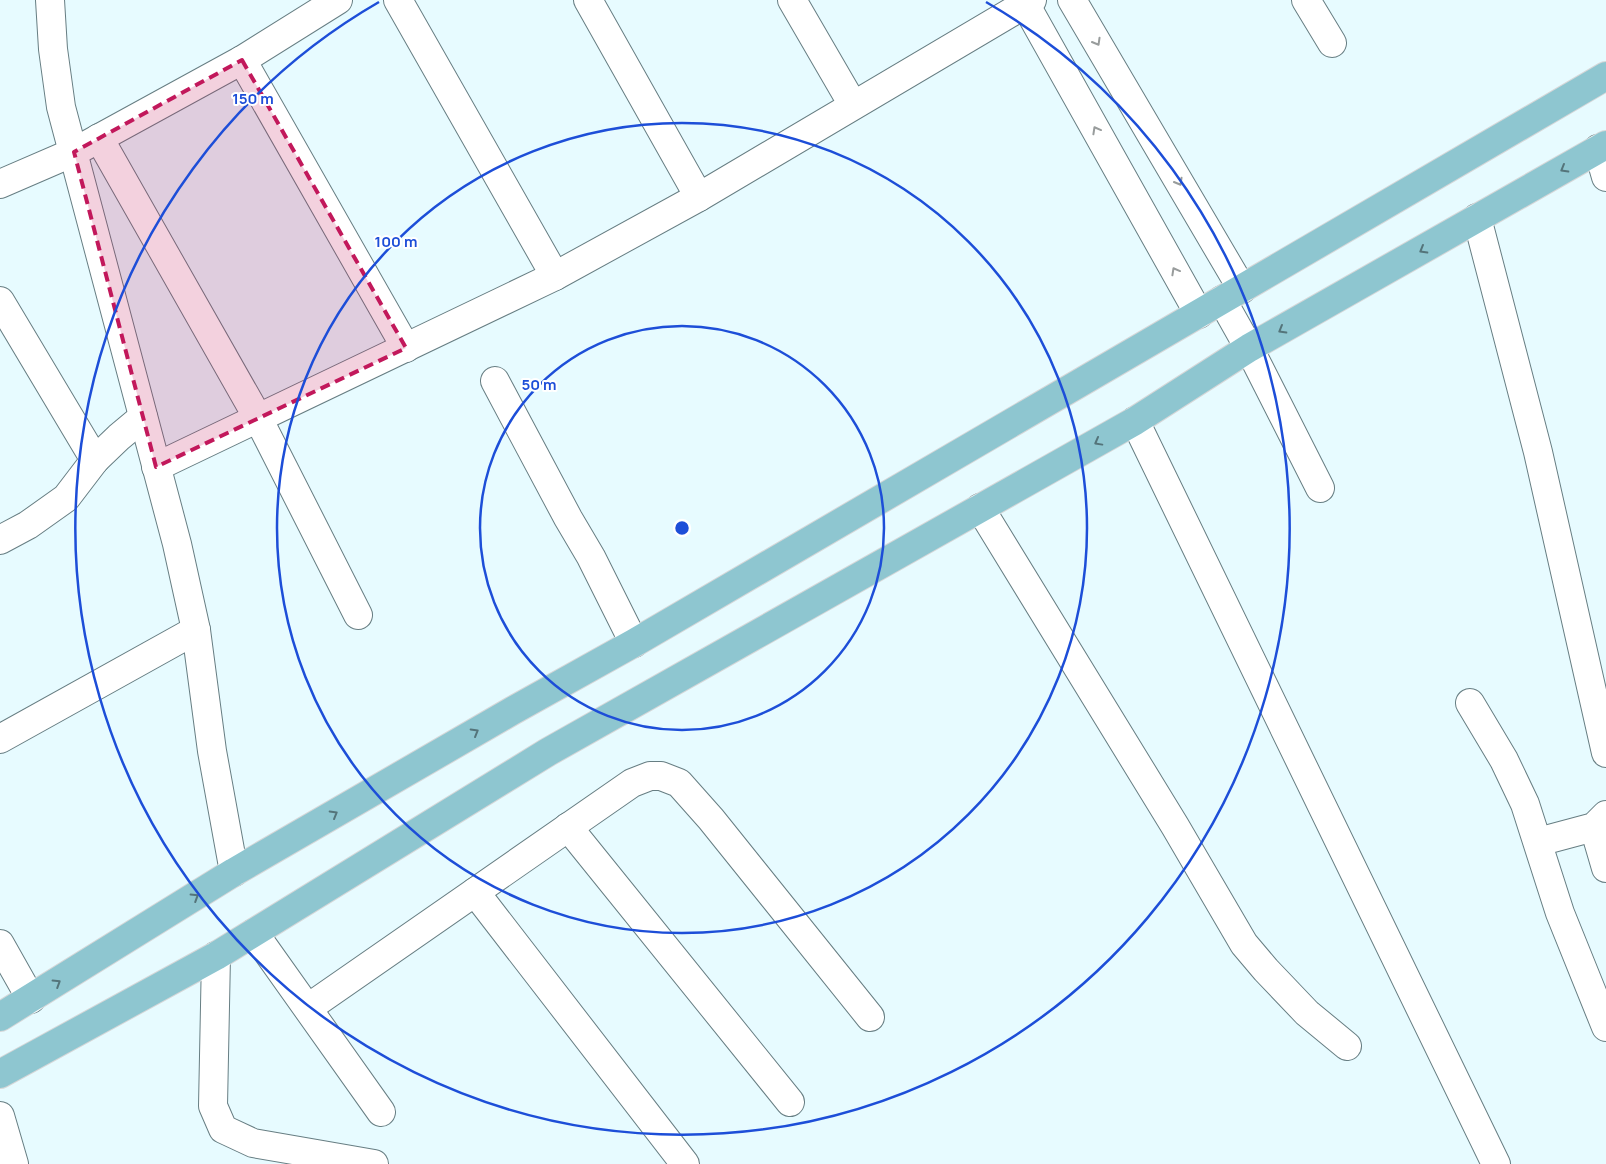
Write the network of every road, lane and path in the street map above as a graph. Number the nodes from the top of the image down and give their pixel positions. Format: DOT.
graph roads {
  1 [pos="50,0"];
  2 [pos="338,0"];
  3 [pos="398,0"];
  4 [pos="588,0"];
  5 [pos="792,0"];
  6 [pos="1072,0"];
  7 [pos="1306,0"];
  8 [pos="1027,1"];
  9 [pos="1332,43"];
  10 [pos="242,60"];
  11 [pos="1606,76"];
  12 [pos="853,105"];
  13 [pos="99,138"];
  14 [pos="1602,147"];
  15 [pos="74,152"];
  16 [pos="1606,177"];
  17 [pos="0,184"];
  18 [pos="699,197"];
  19 [pos="1477,218"];
  20 [pos="555,276"];
  21 [pos="1232,295"];
  22 [pos="0,301"];
  23 [pos="1199,314"];
  24 [pos="406,348"];
  25 [pos="1250,348"];
  26 [pos="495,381"];
  27 [pos="143,418"];
  28 [pos="258,418"];
  29 [pos="1135,421"];
  30 [pos="95,460"];
  31 [pos="156,467"];
  32 [pos="1320,488"];
  33 [pos="980,508"];
  34 [pos="0,540"];
  35 [pos="358,615"];
  36 [pos="196,630"];
  37 [pos="634,643"];
  38 [pos="1470,703"];
  39 [pos="0,739"];
  40 [pos="1606,754"];
  41 [pos="1600,821"];
  42 [pos="568,827"];
  43 [pos="1538,842"];
  44 [pos="1606,868"];
  45 [pos="234,872"];
  46 [pos="475,892"];
  47 [pos="254,933"];
  48 [pos="0,944"];
  49 [pos="216,956"];
  50 [pos="31,999"];
  51 [pos="308,1008"];
  52 [pos="0,1017"];
  53 [pos="870,1017"];
  54 [pos="1606,1026"];
  55 [pos="1347,1046"];
  56 [pos="0,1074"];
  57 [pos="790,1102"];
  58 [pos="381,1112"];
  59 [pos="0,1116"];
  60 [pos="14,1164"];
  61 [pos="374,1164"];
  62 [pos="685,1164"];
  63 [pos="1496,1164"];
  1 -- 15 [label="street"];
  2 -- 10 [label="street"];
  3 -- 20 [label="street"];
  4 -- 18 [label="street"];
  5 -- 12 [label="street"];
  6 -- 21 [label="street, one-way"];
  7 -- 9 [label="street"];
  8 -- 12 [label="street"];
  23 -- 8 [label="street, one-way"];
  10 -- 13 [label="street"];
  10 -- 24 [label="street"];
  11 -- 21 [label="main road"];
  12 -- 18 [label="street"];
  13 -- 15 [label="street"];
  13 -- 28 [label="street"];
  14 -- 16 [label="street"];
  14 -- 19 [label="main road, one-way"];
  15 -- 17 [label="street"];
  15 -- 27 [label="street"];
  18 -- 20 [label="street"];
  19 -- 25 [label="main road, one-way"];
  19 -- 40 [label="street"];
  20 -- 24 [label="street"];
  21 -- 23 [label="main road"];
  21 -- 25 [label="street"];
  22 -- 30 [label="street"];
  23 -- 37 [label="main road"];
  24 -- 28 [label="street"];
  25 -- 29 [label="main road"];
  25 -- 32 [label="street"];
  26 -- 37 [label="street"];
  27 -- 30 [label="street"];
  27 -- 31 [label="street"];
  28 -- 31 [label="street"];
  28 -- 35 [label="street"];
  29 -- 33 [label="main road, one-way"];
  29 -- 63 [label="street"];
  30 -- 34 [label="street"];
  31 -- 36 [label="street"];
  33 -- 47 [label="main road"];
  33 -- 55 [label="street"];
  36 -- 39 [label="street"];
  36 -- 45 [label="street"];
  45 -- 37 [label="main road, one-way"];
  38 -- 43 [label="street"];
  41 -- 43 [label="street"];
  41 -- 44 [label="street"];
  42 -- 46 [label="street"];
  42 -- 53 [label="street"];
  42 -- 57 [label="street"];
  43 -- 54 [label="street"];
  50 -- 45 [label="main road, one-way"];
  46 -- 51 [label="street"];
  46 -- 62 [label="street"];
  47 -- 49 [label="main road"];
  47 -- 51 [label="street"];
  48 -- 50 [label="street"];
  49 -- 56 [label="main road"];
  49 -- 61 [label="street"];
  50 -- 52 [label="main road"];
  51 -- 58 [label="street"];
  59 -- 60 [label="street"];
}
